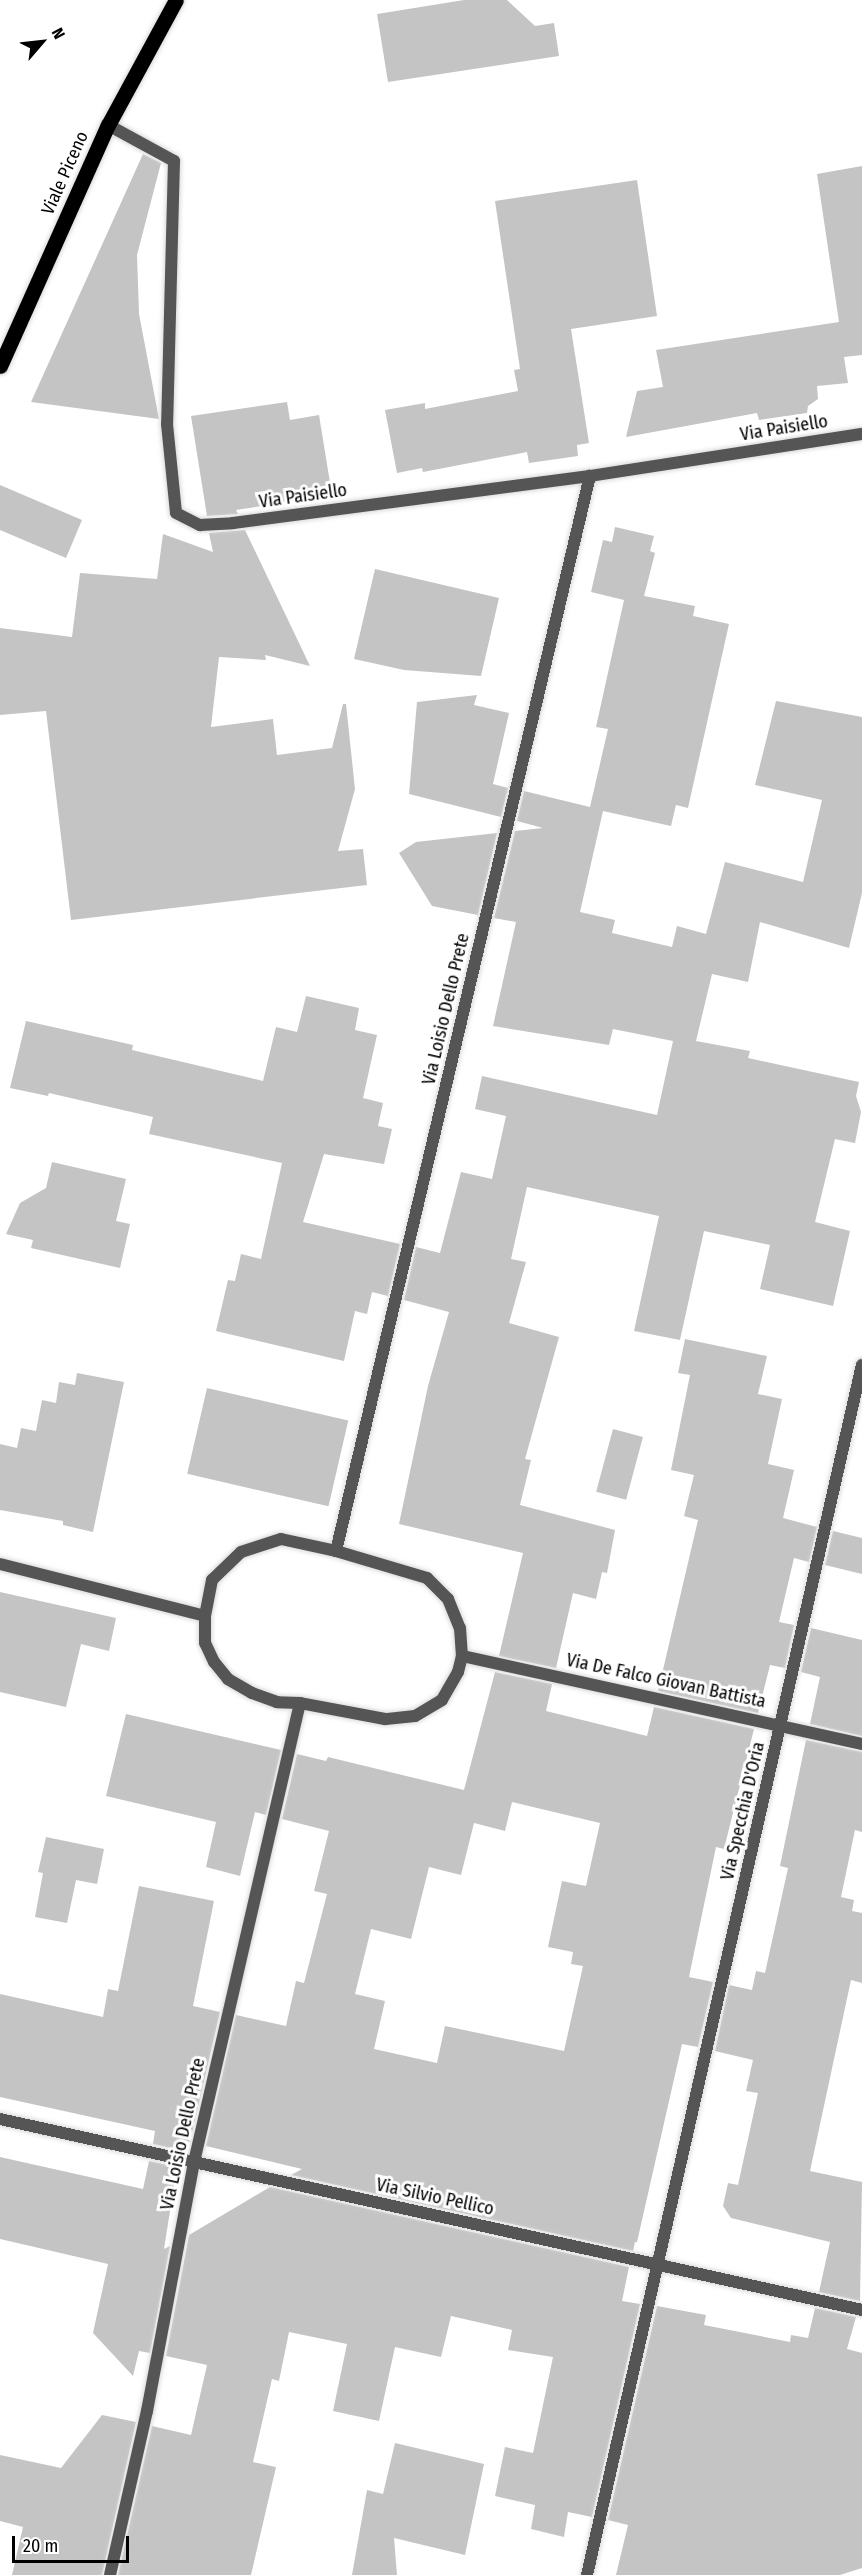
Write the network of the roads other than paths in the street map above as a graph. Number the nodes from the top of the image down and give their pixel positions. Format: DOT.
graph roads {
  1 [pos="176,0"];
  2 [pos="108,125"];
  3 [pos="0,366"];
  4 [pos="862,434"];
  5 [pos="590,476"];
  6 [pos="862,1365"];
  7 [pos="336,1551"];
  8 [pos="0,1564"];
  9 [pos="205,1616"];
  10 [pos="462,1656"];
  11 [pos="300,1703"];
  12 [pos="782,1725"];
  13 [pos="862,1744"];
  14 [pos="0,2119"];
  15 [pos="194,2162"];
  16 [pos="656,2264"];
  17 [pos="862,2310"];
  18 [pos="110,2575"];
  19 [pos="587,2575"];
  1 -- 2 [label="main road, Viale Piceno"];
  2 -- 3 [label="main road, Viale Piceno"];
  2 -- 5 [label="street, Via Paisiello"];
  4 -- 5 [label="street, Via Paisiello"];
  5 -- 7 [label="street, Via Loisio Dello Prete"];
  6 -- 12 [label="street, Via Specchia D'Oria"];
  7 -- 9 [label="street"];
  7 -- 10 [label="street"];
  8 -- 9 [label="street"];
  9 -- 11 [label="street"];
  10 -- 11 [label="street"];
  10 -- 12 [label="street, Via De Falco Giovan Battista"];
  11 -- 15 [label="street, Via Loisio Dello Prete"];
  12 -- 13 [label="street, Via De Falco Giovan Battista"];
  12 -- 16 [label="street, Via Specchia D'Oria"];
  14 -- 15 [label="street, Via Silvio Pellico"];
  15 -- 16 [label="street, Via Silvio Pellico"];
  15 -- 18 [label="street, Via Loisio Dello Prete"];
  16 -- 17 [label="street, Via Silvio Pellico"];
  16 -- 19 [label="street, Via Specchia D'Oria"];
}
